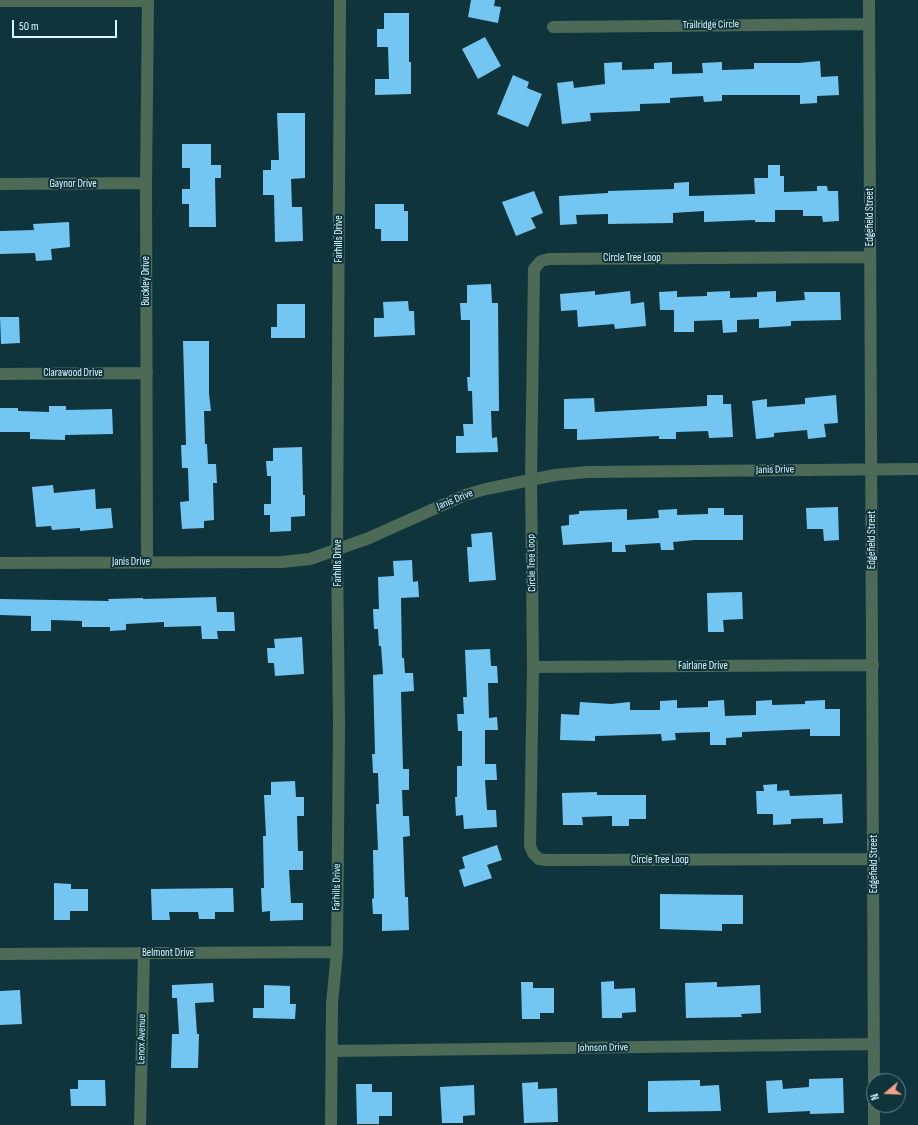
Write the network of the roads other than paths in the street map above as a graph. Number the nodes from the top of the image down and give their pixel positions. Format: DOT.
graph roads {
  1 [pos="148,0"];
  2 [pos="340,0"];
  3 [pos="868,0"];
  4 [pos="0,1"];
  5 [pos="869,24"];
  6 [pos="553,27"];
  7 [pos="146,183"];
  8 [pos="0,184"];
  9 [pos="870,257"];
  10 [pos="147,373"];
  11 [pos="0,374"];
  12 [pos="872,469"];
  13 [pos="918,469"];
  14 [pos="531,478"];
  15 [pos="337,550"];
  16 [pos="148,562"];
  17 [pos="0,563"];
  18 [pos="873,665"];
  19 [pos="533,667"];
  20 [pos="874,859"];
  21 [pos="337,952"];
  22 [pos="144,953"];
  23 [pos="0,954"];
  24 [pos="874,1044"];
  25 [pos="332,1051"];
  26 [pos="874,1073"];
  27 [pos="874,1113"];
  28 [pos="140,1125"];
  29 [pos="331,1125"];
  30 [pos="874,1125"];
  1 -- 4 [label="street"];
  1 -- 7 [label="street, Buckley Drive"];
  2 -- 15 [label="street, Farhills Drive"];
  3 -- 5 [label="street, Edgefield Street"];
  5 -- 6 [label="street, Trailridge Circle"];
  5 -- 9 [label="street, Edgefield Street"];
  7 -- 8 [label="street, Gaynor Drive"];
  7 -- 10 [label="street, Buckley Drive"];
  9 -- 12 [label="street, Edgefield Street"];
  9 -- 14 [label="street, Circle Tree Loop"];
  10 -- 11 [label="street, Clarawood Drive"];
  10 -- 16 [label="street, Buckley Drive"];
  12 -- 13 [label="street, Janis Drive"];
  12 -- 14 [label="street, Janis Drive"];
  12 -- 18 [label="street, Edgefield Street"];
  14 -- 15 [label="street, Janis Drive"];
  14 -- 19 [label="street, Circle Tree Loop"];
  15 -- 16 [label="street, Janis Drive"];
  15 -- 21 [label="street, Farhills Drive"];
  16 -- 17 [label="street, Janis Drive"];
  18 -- 19 [label="street, Fairlane Drive"];
  18 -- 20 [label="street, Edgefield Street"];
  19 -- 20 [label="street, Circle Tree Loop"];
  20 -- 24 [label="street, Edgefield Street"];
  21 -- 22 [label="street, Belmont Drive"];
  21 -- 25 [label="street, Farhills Drive"];
  22 -- 23 [label="street, Belmont Drive"];
  22 -- 28 [label="street, Lenox Avenue"];
  24 -- 25 [label="street, Johnson Drive"];
  24 -- 26 [label="street, Edgefield Street"];
  25 -- 29 [label="street, Farhills Drive"];
  27 -- 30 [label="street"];
}
